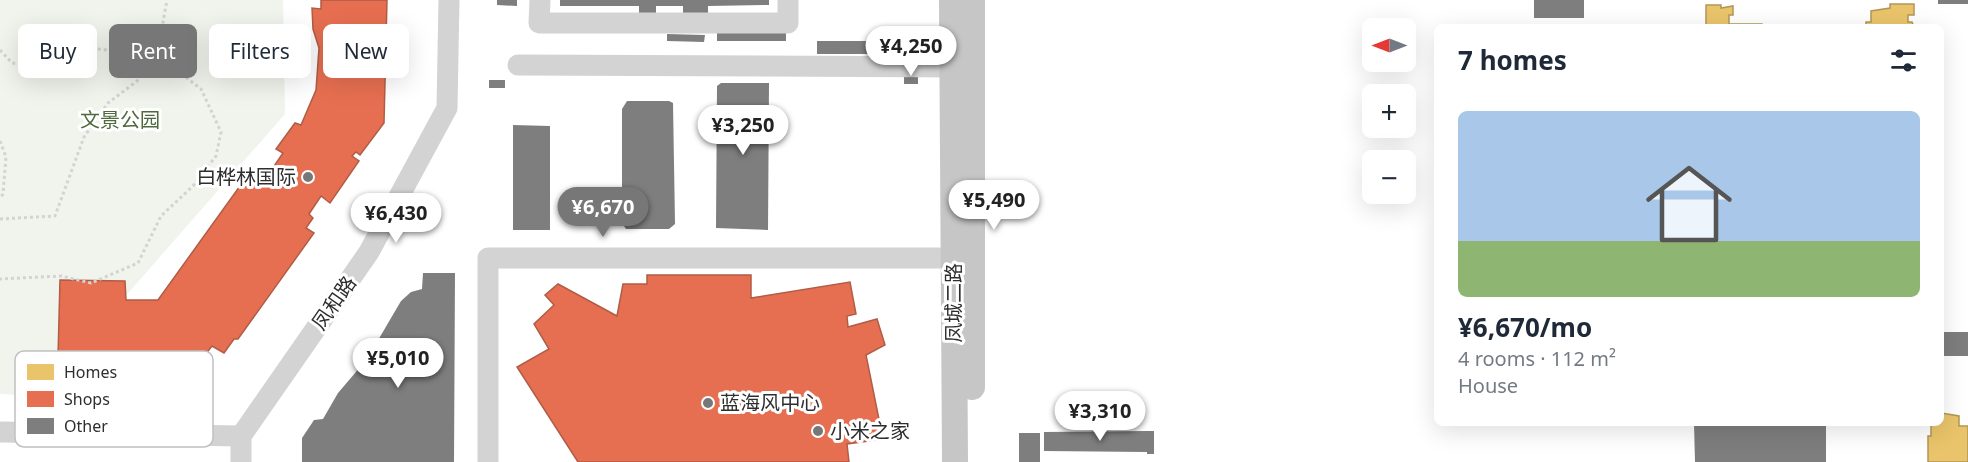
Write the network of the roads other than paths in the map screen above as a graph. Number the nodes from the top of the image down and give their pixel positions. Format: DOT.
graph roads {
  1 [pos="449,0"];
  2 [pos="540,0"];
  3 [pos="788,0"];
  4 [pos="952,0"];
  5 [pos="972,0"];
  6 [pos="518,65"];
  7 [pos="963,67"];
  8 [pos="954,258"];
  9 [pos="0,432"];
  10 [pos="15,432"];
  11 [pos="213,436"];
  12 [pos="240,436"];
  13 [pos="241,462"];
  14 [pos="488,462"];
  15 [pos="955,462"];
  16 [pos="972,462"];
  1 -- 12 [label="street, 凤和路"];
  2 -- 3 [label="street"];
  4 -- 7 [label="main road, 凤城二路"];
  5 -- 7 [label="main road, 凤城二路"];
  6 -- 7 [label="street"];
  7 -- 8 [label="main road, 凤城二路"];
  7 -- 16 [label="main road, 凤城二路"];
  8 -- 14 [label="street"];
  8 -- 15 [label="main road, 凤城二路"];
  9 -- 10 [label="street"];
  11 -- 12 [label="street"];
  12 -- 13 [label="street"];
}
